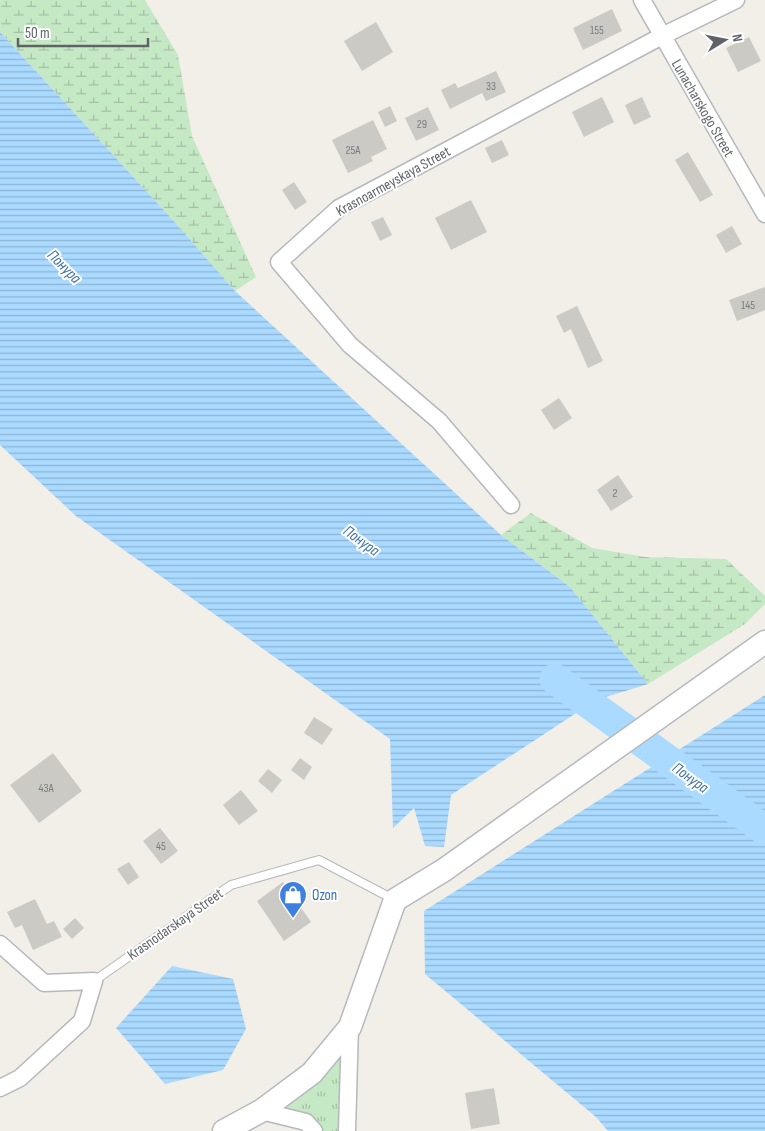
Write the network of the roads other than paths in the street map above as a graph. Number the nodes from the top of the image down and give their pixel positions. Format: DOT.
graph roads {
  1 [pos="642,0"];
  2 [pos="736,0"];
  3 [pos="662,36"];
  4 [pos="765,214"];
  5 [pos="511,505"];
  6 [pos="765,642"];
  7 [pos="395,900"];
  8 [pos="0,944"];
  9 [pos="94,982"];
  10 [pos="350,1026"];
  11 [pos="0,1088"];
  12 [pos="261,1111"];
  13 [pos="224,1131"];
  14 [pos="314,1131"];
  15 [pos="347,1131"];
  1 -- 3 [label="street, Lunacharskogo Street"];
  2 -- 3 [label="street, Krasnoarmeyskaya Street"];
  3 -- 4 [label="street, Lunacharskogo Street"];
  3 -- 5 [label="street, Krasnoarmeyskaya Street"];
  6 -- 7 [label="street"];
  7 -- 9 [label="lane, Krasnodarskaya Street"];
  7 -- 10 [label="street"];
  8 -- 9 [label="street"];
  9 -- 11 [label="street"];
  10 -- 12 [label="street"];
  10 -- 15 [label="street"];
  12 -- 13 [label="street"];
  12 -- 14 [label="street"];
}
